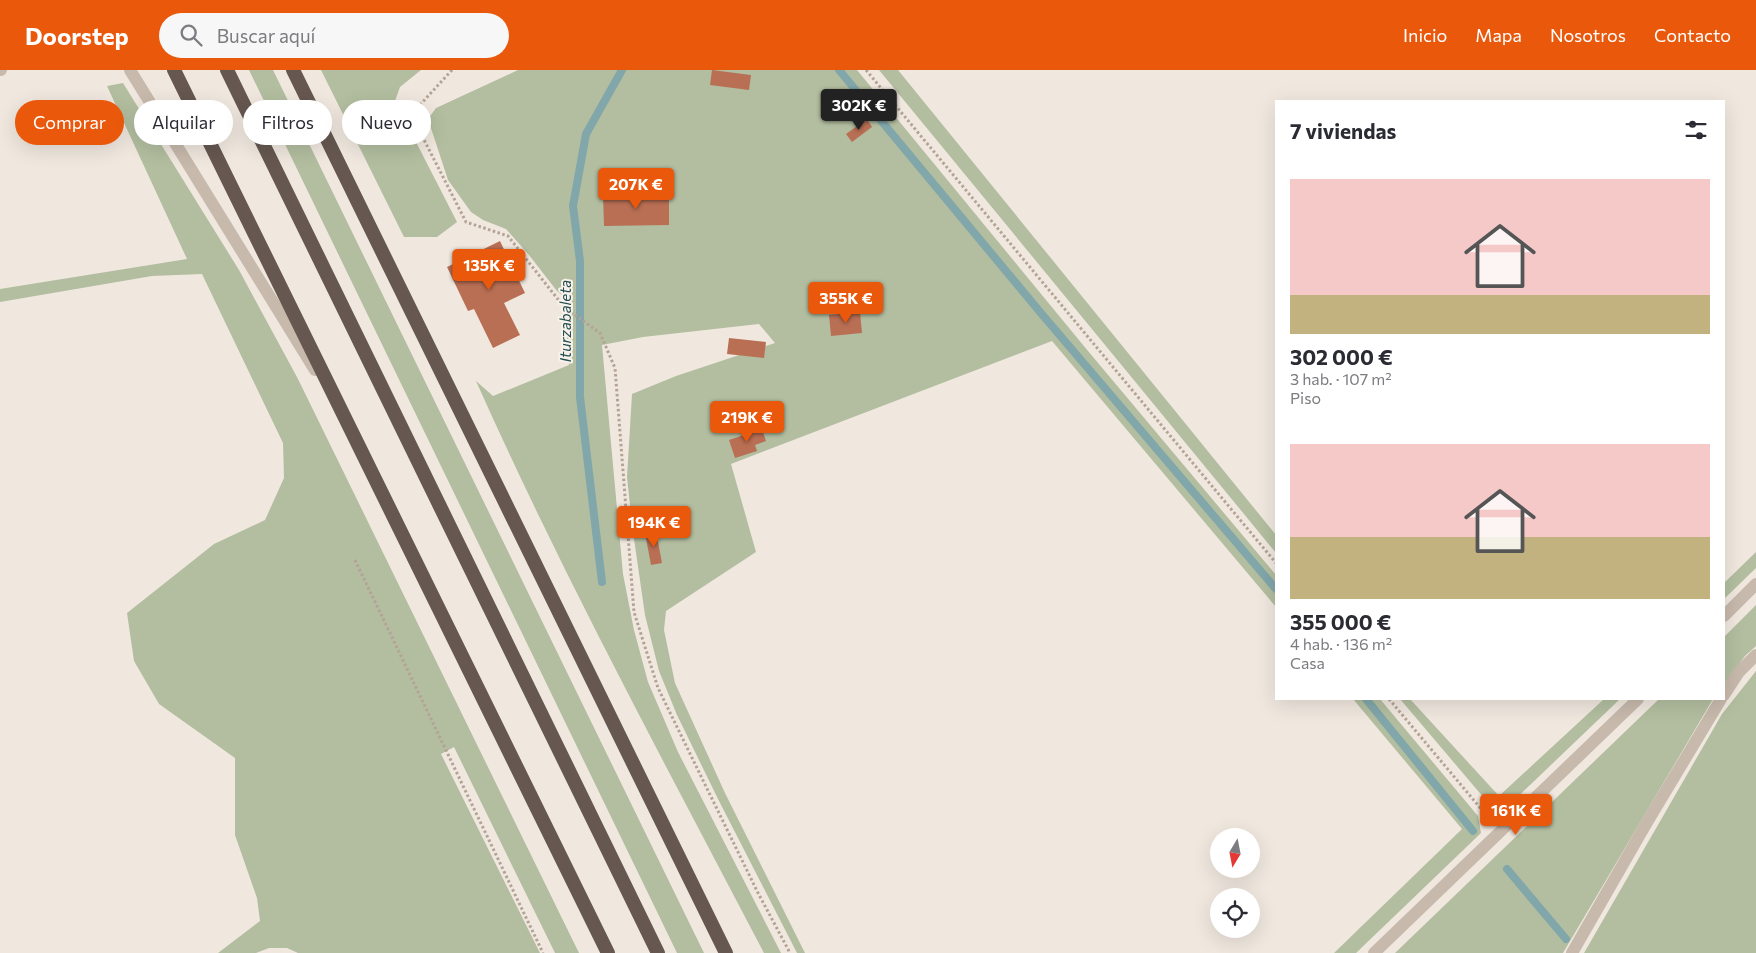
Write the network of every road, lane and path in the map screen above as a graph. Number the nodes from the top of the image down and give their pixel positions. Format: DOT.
graph roads {
  1 [pos="130,70"];
  2 [pos="174,70"];
  3 [pos="226,70"];
  4 [pos="293,70"];
  5 [pos="452,70"];
  6 [pos="866,70"];
  7 [pos="346,418"];
  8 [pos="355,560"];
  9 [pos="1275,562"];
  10 [pos="1756,584"];
  11 [pos="1725,615"];
  12 [pos="1756,655"];
  13 [pos="1725,693"];
  14 [pos="1390,700"];
  15 [pos="1637,700"];
  16 [pos="1720,700"];
  17 [pos="1500,832"];
  18 [pos="543,953"];
  19 [pos="608,953"];
  20 [pos="658,953"];
  21 [pos="726,953"];
  22 [pos="790,953"];
  23 [pos="1374,953"];
  24 [pos="1572,953"];
  1 -- 7 [label="street"];
  2 -- 7 [label="highway"];
  3 -- 20 [label="highway"];
  4 -- 21 [label="highway"];
  5 -- 22 [label="path"];
  6 -- 9 [label="path"];
  7 -- 19 [label="highway"];
  8 -- 18 [label="path"];
  10 -- 11 [label="street"];
  12 -- 13 [label="street"];
  14 -- 17 [label="path"];
  15 -- 17 [label="street"];
  16 -- 24 [label="street"];
  17 -- 23 [label="street"];
}
